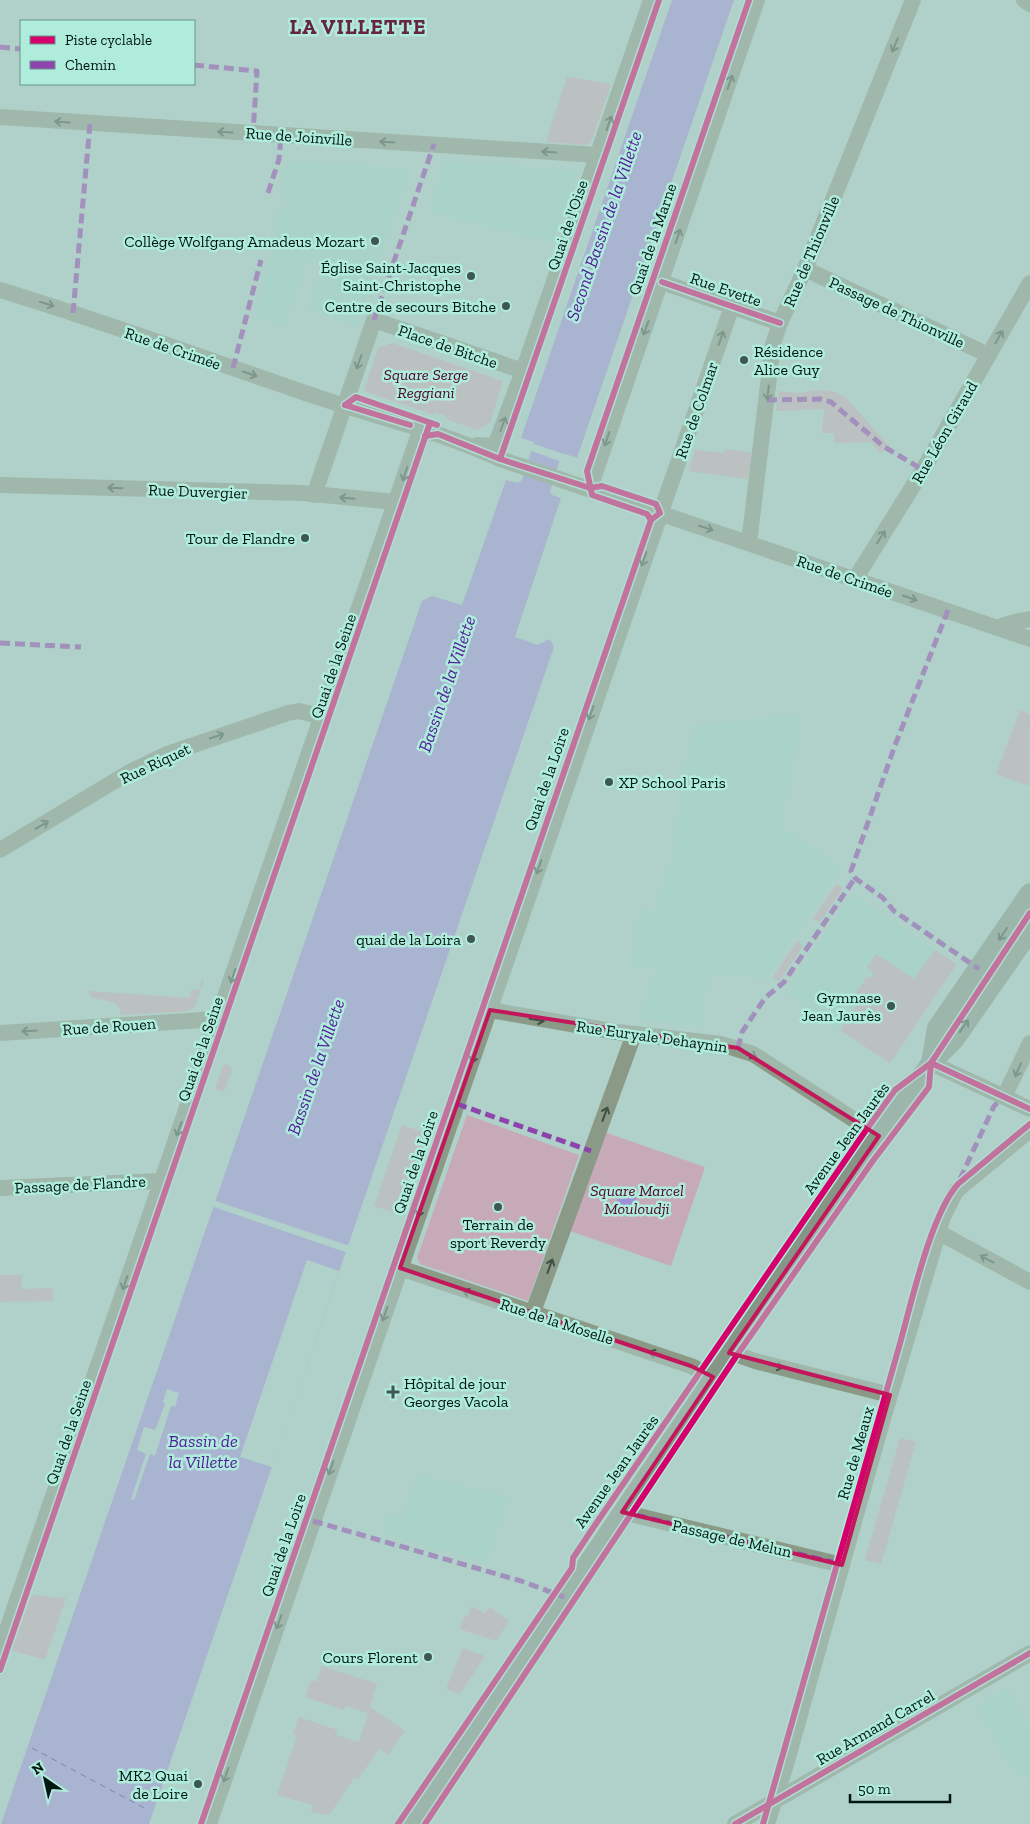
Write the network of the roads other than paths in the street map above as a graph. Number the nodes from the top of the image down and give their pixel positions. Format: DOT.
graph roads {
  1 [pos="651,0"];
  2 [pos="757,0"];
  3 [pos="913,0"];
  4 [pos="1024,0"];
  5 [pos="1030,4"];
  6 [pos="0,117"];
  7 [pos="598,155"];
  8 [pos="805,269"];
  9 [pos="662,282"];
  10 [pos="1030,283"];
  11 [pos="0,290"];
  12 [pos="732,306"];
  13 [pos="780,323"];
  14 [pos="988,356"];
  15 [pos="523,371"];
  16 [pos="345,405"];
  17 [pos="421,428"];
  18 [pos="469,444"];
  19 [pos="0,485"];
  20 [pos="590,488"];
  21 [pos="314,495"];
  22 [pos="395,502"];
  23 [pos="660,513"];
  24 [pos="749,543"];
  25 [pos="855,579"];
  26 [pos="1030,620"];
  27 [pos="999,627"];
  28 [pos="1030,639"];
  29 [pos="323,717"];
  30 [pos="0,850"];
  31 [pos="1030,893"];
  32 [pos="1030,931"];
  33 [pos="490,1010"];
  34 [pos="218,1019"];
  35 [pos="0,1033"];
  36 [pos="634,1034"];
  37 [pos="1030,1043"];
  38 [pos="931,1063"];
  39 [pos="1004,1097"];
  40 [pos="1030,1109"];
  41 [pos="1030,1130"];
  42 [pos="879,1136"];
  43 [pos="160,1181"];
  44 [pos="0,1188"];
  45 [pos="938,1232"];
  46 [pos="400,1268"];
  47 [pos="1030,1282"];
  48 [pos="533,1312"];
  49 [pos="730,1352"];
  50 [pos="713,1377"];
  51 [pos="890,1395"];
  52 [pos="622,1512"];
  53 [pos="842,1565"];
  54 [pos="0,1650"];
  55 [pos="1030,1653"];
  56 [pos="774,1802"];
  57 [pos="209,1824"];
  58 [pos="411,1824"];
  59 [pos="735,1824"];
  60 [pos="767,1824"];
  7 -- 1 [label="street, Quai de l'Oise, one-way"];
  9 -- 2 [label="street, Quai de la Marne, one-way"];
  3 -- 8 [label="street, Rue de Thionville, one-way"];
  4 -- 5 [label="street"];
  7 -- 6 [label="street, Rue de Joinville, one-way"];
  7 -- 15 [label="street, Quai de l'Oise"];
  8 -- 13 [label="street, Rue de Thionville"];
  8 -- 14 [label="street, Passage de Thionville"];
  9 -- 12 [label="street, Rue Evette"];
  9 -- 20 [label="street, Quai de la Marne, one-way"];
  14 -- 10 [label="street, Rue Léon Giraud, one-way"];
  11 -- 16 [label="street, Rue de Crimée, one-way"];
  12 -- 13 [label="street, Rue Evette"];
  23 -- 12 [label="street, Rue de Colmar, one-way"];
  13 -- 24 [label="street, Rue de Thionville, one-way"];
  25 -- 14 [label="street, Rue Léon Giraud, one-way"];
  15 -- 16 [label="street, Place de Bitche, one-way"];
  18 -- 15 [label="street, Quai de l'Oise, one-way"];
  16 -- 17 [label="street, Rue de Crimée"];
  16 -- 21 [label="street"];
  17 -- 18 [label="street, Rue de Crimée"];
  17 -- 22 [label="street, Quai de la Seine, one-way"];
  18 -- 20 [label="street, Rue de Crimée"];
  21 -- 19 [label="street, Rue Duvergier, one-way"];
  20 -- 23 [label="street, Rue de Crimée"];
  22 -- 21 [label="street, Rue Duvergier, one-way"];
  22 -- 29 [label="street, Quai de la Seine"];
  23 -- 24 [label="street, Rue de Crimée, one-way"];
  23 -- 33 [label="street, Quai de la Loire, one-way"];
  24 -- 25 [label="street, Rue de Crimée"];
  25 -- 27 [label="street, Rue de Crimée, one-way"];
  26 -- 27 [label="street"];
  27 -- 28 [label="street, Rue de Crimée"];
  30 -- 29 [label="street, Rue Riquet, one-way"];
  29 -- 34 [label="street, Quai de la Seine, one-way"];
  31 -- 38 [label="main road, Avenue Jean Jaurès, one-way"];
  38 -- 32 [label="main road, Avenue Jean Jaurès, one-way"];
  33 -- 36 [label="street, Rue Euryale Dehaynin, one-way"];
  33 -- 46 [label="street, Quai de la Loire, one-way"];
  34 -- 35 [label="street, Rue de Rouen, one-way"];
  34 -- 43 [label="street, Quai de la Seine, one-way"];
  36 -- 42 [label="street, Rue Euryale Dehaynin, one-way"];
  48 -- 36 [label="street, one-way"];
  37 -- 39 [label="street, one-way"];
  38 -- 39 [label="street"];
  38 -- 42 [label="main road, Avenue Jean Jaurès"];
  39 -- 40 [label="street"];
  41 -- 45 [label="street, Rue de Meaux"];
  42 -- 49 [label="main road, Avenue Jean Jaurès"];
  43 -- 44 [label="street, Passage de Flandre"];
  43 -- 54 [label="street, Quai de la Seine, one-way"];
  47 -- 45 [label="street, one-way"];
  45 -- 51 [label="street, Rue de Meaux"];
  48 -- 46 [label="street, Rue de la Moselle, one-way"];
  46 -- 57 [label="street, Quai de la Loire, one-way"];
  50 -- 48 [label="street, Rue de la Moselle, one-way"];
  49 -- 50 [label="main road, Avenue Jean Jaurès"];
  49 -- 51 [label="street, one-way"];
  50 -- 52 [label="main road, Avenue Jean Jaurès"];
  51 -- 53 [label="street, Rue de Meaux"];
  52 -- 53 [label="street, Passage de Melun"];
  52 -- 58 [label="main road, Avenue Jean Jaurès"];
  53 -- 56 [label="street, Rue de Meaux"];
  55 -- 56 [label="street, Rue Armand Carrel"];
  56 -- 59 [label="street, Rue Armand Carrel"];
  56 -- 60 [label="street, Rue de Meaux"];
}
